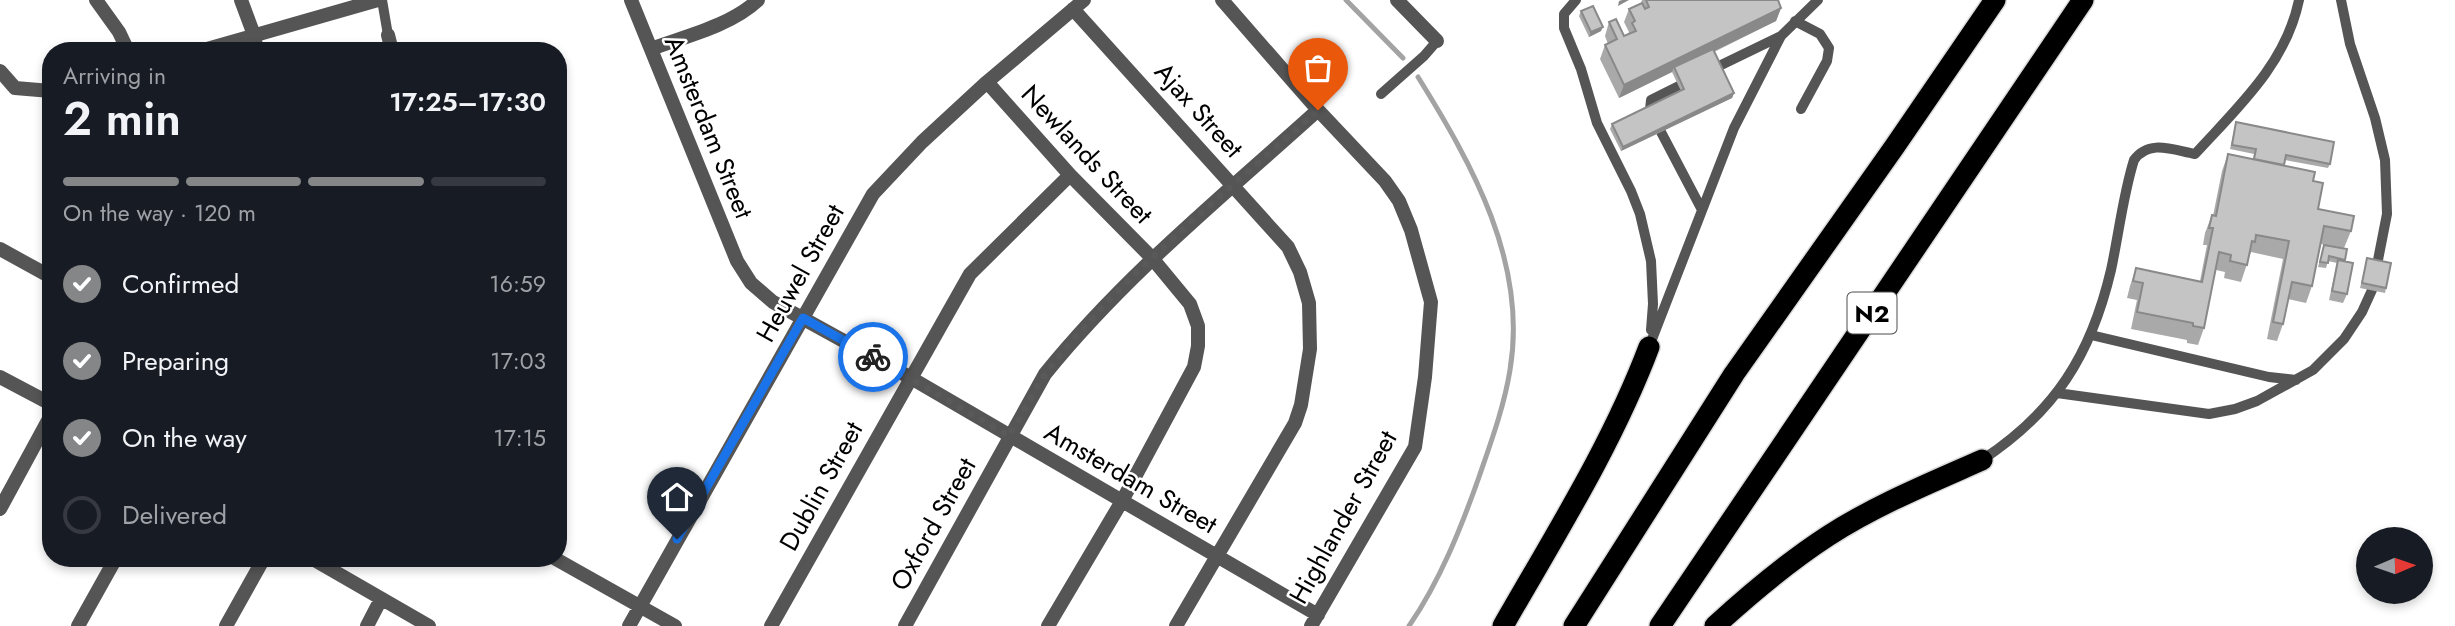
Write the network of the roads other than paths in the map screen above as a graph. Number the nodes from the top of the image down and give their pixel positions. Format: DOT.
graph roads {
  1 [pos="96,0"];
  2 [pos="241,0"];
  3 [pos="380,0"];
  4 [pos="631,0"];
  5 [pos="758,0"];
  6 [pos="1222,0"];
  7 [pos="1396,0"];
  8 [pos="1576,0"];
  9 [pos="1818,0"];
  10 [pos="1995,0"];
  11 [pos="2083,0"];
  12 [pos="2299,0"];
  13 [pos="2341,0"];
  14 [pos="1079,5"];
  15 [pos="1796,21"];
  16 [pos="254,35"];
  17 [pos="388,35"];
  18 [pos="1781,36"];
  19 [pos="1437,41"];
  20 [pos="124,42"];
  21 [pos="230,42"];
  22 [pos="255,42"];
  23 [pos="390,42"];
  24 [pos="651,49"];
  25 [pos="1717,67"];
  26 [pos="0,71"];
  27 [pos="987,82"];
  28 [pos="1679,86"];
  29 [pos="42,90"];
  30 [pos="1381,94"];
  31 [pos="1801,109"];
  32 [pos="1318,110"];
  33 [pos="1650,110"];
  34 [pos="1661,132"];
  35 [pos="1070,175"];
  36 [pos="1234,186"];
  37 [pos="1702,210"];
  38 [pos="0,249"];
  39 [pos="1152,258"];
  40 [pos="2377,265"];
  41 [pos="42,272"];
  42 [pos="2372,290"];
  43 [pos="803,318"];
  44 [pos="2091,335"];
  45 [pos="1649,347"];
  46 [pos="0,377"];
  47 [pos="911,378"];
  48 [pos="2297,380"];
  49 [pos="2057,393"];
  50 [pos="42,399"];
  51 [pos="42,431"];
  52 [pos="1009,436"];
  53 [pos="1982,460"];
  54 [pos="1122,501"];
  55 [pos="1,504"];
  56 [pos="1217,557"];
  57 [pos="567,565"];
  58 [pos="111,567"];
  59 [pos="259,567"];
  60 [pos="326,567"];
  61 [pos="381,599"];
  62 [pos="639,607"];
  63 [pos="1315,620"];
  64 [pos="78,626"];
  65 [pos="226,626"];
  66 [pos="366,626"];
  67 [pos="429,626"];
  68 [pos="629,626"];
  69 [pos="675,626"];
  70 [pos="771,626"];
  71 [pos="905,626"];
  72 [pos="1048,626"];
  73 [pos="1176,626"];
  74 [pos="1503,626"];
  75 [pos="1574,626"];
  76 [pos="1660,626"];
  77 [pos="1716,626"];
  1 -- 20 [label="street"];
  2 -- 16 [label="street"];
  3 -- 16 [label="street"];
  3 -- 17 [label="lane"];
  4 -- 24 [label="street, Amsterdam Street"];
  5 -- 24 [label="street"];
  6 -- 32 [label="street, Highlander Street"];
  7 -- 19 [label="street"];
  8 -- 45 [label="lane"];
  9 -- 15 [label="lane"];
  10 -- 75 [label="highway"];
  11 -- 76 [label="highway, N2"];
  12 -- 44 [label="lane"];
  13 -- 40 [label="lane"];
  14 -- 27 [label="street, Heuwel Street"];
  14 -- 36 [label="street, Ajax Street"];
  15 -- 18 [label="lane"];
  15 -- 31 [label="lane"];
  16 -- 21 [label="street"];
  16 -- 22 [label="street"];
  17 -- 23 [label="street"];
  18 -- 25 [label="lane"];
  18 -- 37 [label="lane"];
  19 -- 30 [label="lane"];
  24 -- 43 [label="street, Amsterdam Street"];
  26 -- 29 [label="street"];
  27 -- 35 [label="street, Newlands Street"];
  27 -- 43 [label="street, Heuwel Street"];
  28 -- 33 [label="lane"];
  32 -- 36 [label="street, Oxford Street"];
  32 -- 63 [label="street, Highlander Street"];
  34 -- 37 [label="lane"];
  35 -- 39 [label="street, Newlands Street"];
  35 -- 47 [label="street, Dublin Street"];
  36 -- 39 [label="street, Oxford Street"];
  36 -- 56 [label="street, Ajax Street"];
  37 -- 45 [label="lane"];
  38 -- 41 [label="street"];
  39 -- 52 [label="street, Oxford Street"];
  39 -- 54 [label="street, Newlands Street"];
  42 -- 48 [label="lane"];
  43 -- 47 [label="street, Amsterdam Street"];
  43 -- 62 [label="street, Heuwel Street"];
  44 -- 48 [label="lane"];
  44 -- 49 [label="lane"];
  45 -- 74 [label="highway"];
  46 -- 50 [label="street"];
  47 -- 52 [label="street, Amsterdam Street"];
  47 -- 70 [label="street, Dublin Street"];
  48 -- 49 [label="lane"];
  49 -- 53 [label="lane"];
  51 -- 55 [label="street"];
  52 -- 54 [label="street, Amsterdam Street"];
  52 -- 71 [label="street, Oxford Street"];
  53 -- 77 [label="highway"];
  54 -- 56 [label="street, Amsterdam Street"];
  54 -- 72 [label="street, Newlands Street"];
  56 -- 63 [label="street, Amsterdam Street"];
  56 -- 73 [label="street, Ajax Street"];
  57 -- 62 [label="street"];
  58 -- 64 [label="street"];
  59 -- 65 [label="street"];
  60 -- 61 [label="street"];
  61 -- 66 [label="street"];
  61 -- 67 [label="street"];
  62 -- 68 [label="street, Heuwel Street"];
  62 -- 69 [label="street"];
}
